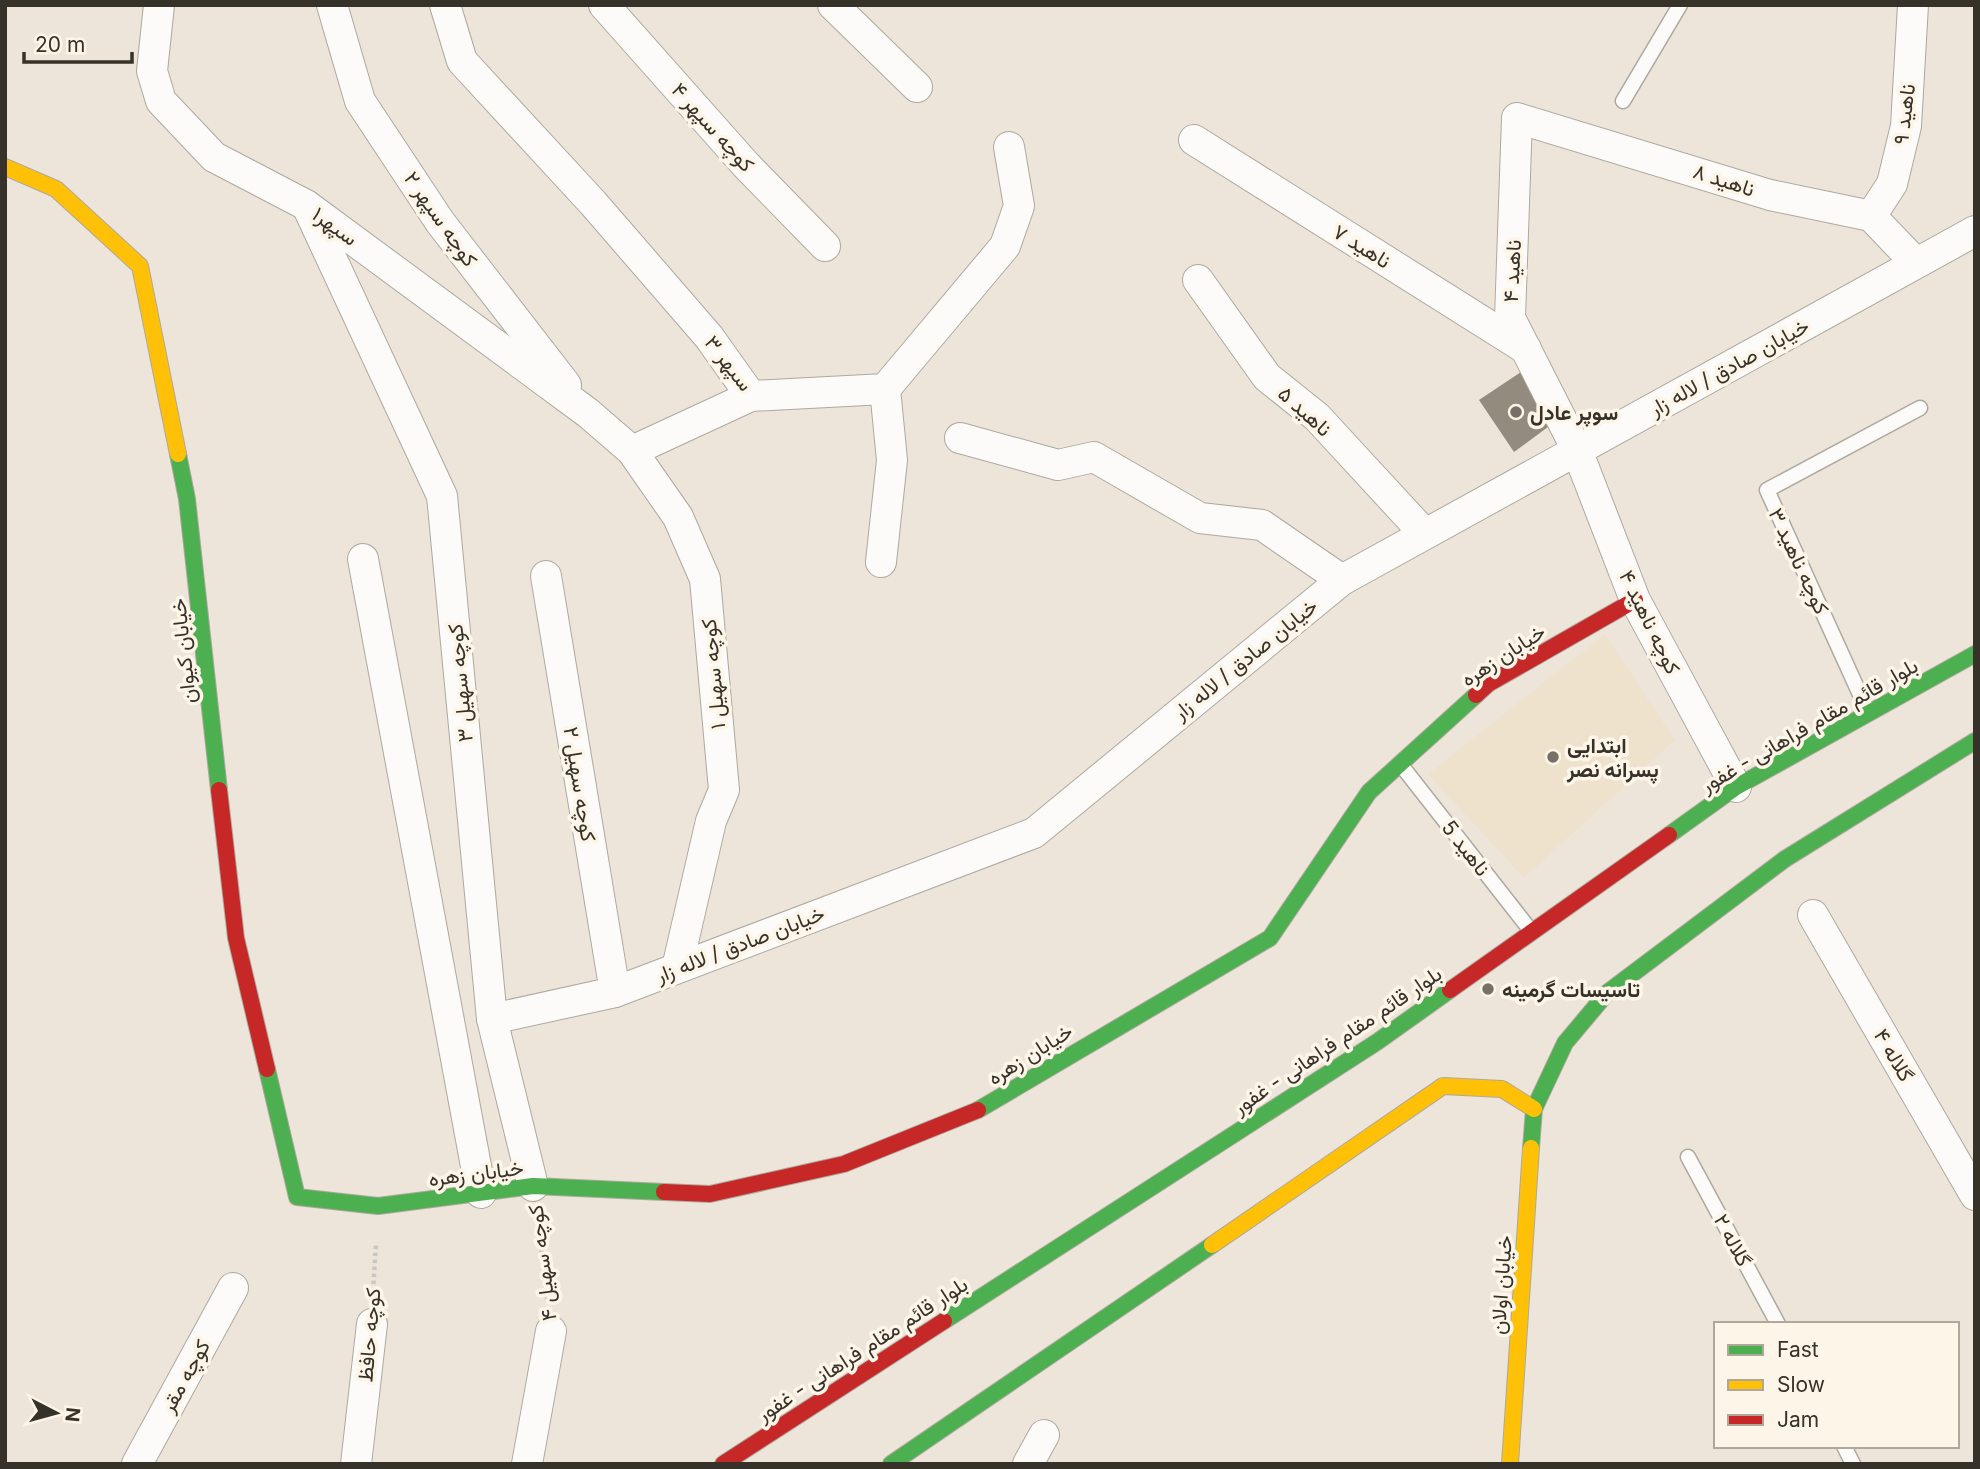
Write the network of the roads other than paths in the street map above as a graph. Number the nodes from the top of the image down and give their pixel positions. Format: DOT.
graph roads {
  1 [pos="159,5"];
  2 [pos="332,5"];
  3 [pos="445,5"];
  4 [pos="604,5"];
  5 [pos="833,5"];
  6 [pos="1680,5"];
  7 [pos="1913,5"];
  8 [pos="917,87"];
  9 [pos="1623,102"];
  10 [pos="1517,118"];
  11 [pos="1194,140"];
  12 [pos="1009,147"];
  13 [pos="5,167"];
  14 [pos="306,205"];
  15 [pos="1871,216"];
  16 [pos="1975,232"];
  17 [pos="825,246"];
  18 [pos="1916,263"];
  19 [pos="1198,280"];
  20 [pos="1529,351"];
  21 [pos="885,389"];
  22 [pos="751,396"];
  23 [pos="1920,408"];
  24 [pos="587,413"];
  25 [pos="960,438"];
  26 [pos="1577,450"];
  27 [pos="632,452"];
  28 [pos="1424,533"];
  29 [pos="363,559"];
  30 [pos="881,562"];
  31 [pos="546,576"];
  32 [pos="1342,580"];
  33 [pos="1635,600"];
  34 [pos="1975,654"];
  35 [pos="1869,714"];
  36 [pos="1975,741"];
  37 [pos="1399,763"];
  38 [pos="1736,787"];
  39 [pos="1813,915"];
  40 [pos="1532,932"];
  41 [pos="677,968"];
  42 [pos="615,992"];
  43 [pos="492,1019"];
  44 [pos="1534,1109"];
  45 [pos="1688,1157"];
  46 [pos="533,1186"];
  47 [pos="481,1193"];
  48 [pos="1975,1195"];
  49 [pos="297,1197"];
  50 [pos="233,1288"];
  51 [pos="1777,1322"];
  52 [pos="372,1324"];
  53 [pos="551,1332"];
  54 [pos="1044,1435"];
  55 [pos="1845,1448"];
  56 [pos="137,1464"];
  57 [pos="356,1464"];
  58 [pos="527,1464"];
  59 [pos="723,1464"];
  60 [pos="891,1464"];
  61 [pos="1028,1464"];
  62 [pos="1510,1464"];
  63 [pos="1853,1464"];
  1 -- 14 [label="street, سپهر۱"];
  2 -- 24 [label="street, کوچه سپهر ۲"];
  3 -- 22 [label="street, سپهر ۳"];
  4 -- 17 [label="street, کوچه سپهر ۴"];
  5 -- 8 [label="street"];
  6 -- 9 [label="lane"];
  7 -- 15 [label="street, ناهید ۹"];
  10 -- 15 [label="street, ناهید ۸"];
  10 -- 20 [label="street, ناهید ۴"];
  11 -- 20 [label="street, ناهید ۷"];
  12 -- 21 [label="street"];
  13 -- 49 [label="street, خیابان کیوان"];
  14 -- 24 [label="street, سپهر۱"];
  14 -- 43 [label="street, کوچه سهیل ۳"];
  15 -- 18 [label="street"];
  16 -- 18 [label="street, خیابان صادق / لاله زار"];
  18 -- 26 [label="street, خیابان صادق / لاله زار"];
  19 -- 28 [label="street, ناهید ۵"];
  20 -- 26 [label="street, ناهید ۴"];
  21 -- 22 [label="street, سپهر ۳"];
  21 -- 30 [label="street"];
  22 -- 27 [label="street"];
  23 -- 35 [label="lane, کوچه ناهید ۳"];
  24 -- 27 [label="street, کوچه سهیل ۱"];
  25 -- 32 [label="street"];
  26 -- 28 [label="street, خیابان صادق / لاله زار"];
  26 -- 33 [label="street, کوچه ناهید ۴"];
  27 -- 41 [label="street, کوچه سهیل ۱"];
  28 -- 32 [label="street, خیابان صادق / لاله زار"];
  29 -- 47 [label="street"];
  31 -- 42 [label="street, کوچه سهیل ۲"];
  32 -- 41 [label="street, خیابان صادق / لاله زار"];
  33 -- 37 [label="street, خیابان زهره"];
  33 -- 38 [label="street, کوچه ناهید ۴"];
  34 -- 35 [label="street, بلوار قائم مقام فراهانی - غفور"];
  35 -- 38 [label="street, بلوار قائم مقام فراهانی - غفور"];
  36 -- 44 [label="street"];
  37 -- 40 [label="lane, ناهید 5"];
  37 -- 46 [label="street, خیابان زهره"];
  38 -- 40 [label="street, بلوار قائم مقام فراهانی - غفور"];
  39 -- 48 [label="street, گلاله ۴"];
  40 -- 59 [label="street, بلوار قائم مقام فراهانی - غفور"];
  41 -- 42 [label="street, خیابان صادق / لاله زار"];
  42 -- 43 [label="street, خیابان صادق / لاله زار"];
  43 -- 46 [label="street, کوچه سهیل ۳"];
  44 -- 60 [label="street"];
  44 -- 62 [label="street, خیابان اولان"];
  45 -- 51 [label="lane, گلاله ۲"];
  46 -- 47 [label="street, خیابان زهره"];
  47 -- 49 [label="street, خیابان زهره"];
  50 -- 56 [label="street, کوچه مقر"];
  52 -- 57 [label="street, کوچه حافظ"];
  53 -- 58 [label="street, کوچه سهیل ۴"];
  54 -- 61 [label="street"];
  55 -- 63 [label="lane"];
}
